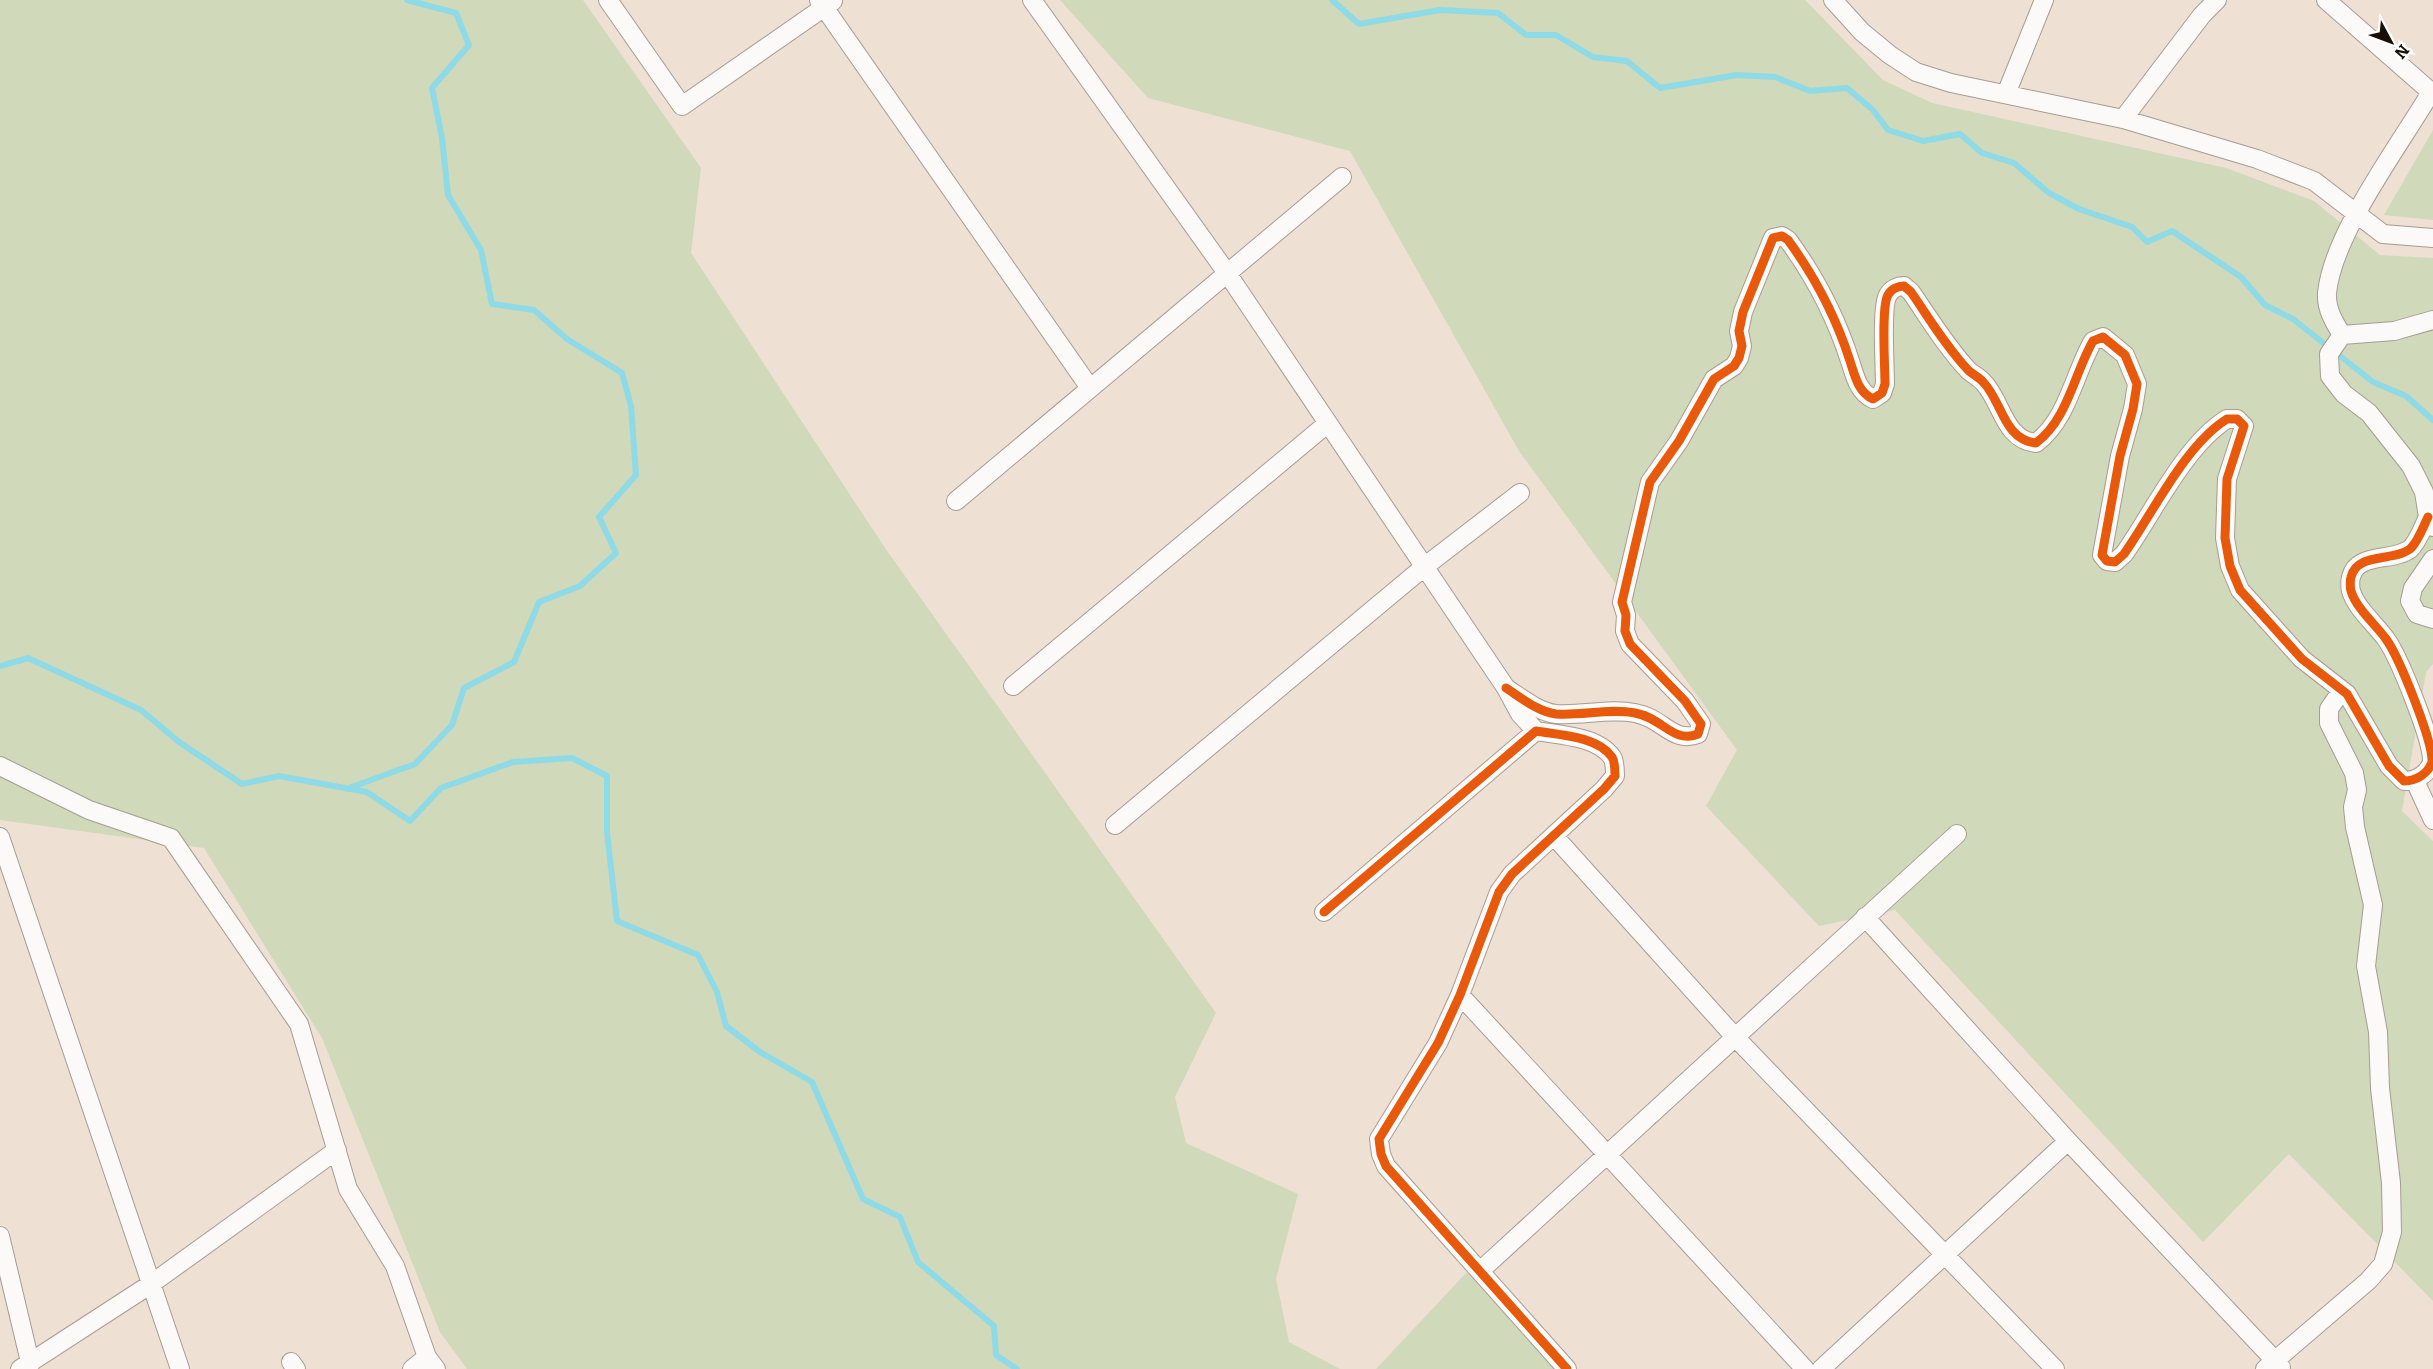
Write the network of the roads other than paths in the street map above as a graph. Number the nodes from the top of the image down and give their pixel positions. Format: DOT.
graph roads {
  1 [pos="608,0"];
  2 [pos="1032,0"];
  3 [pos="1833,0"];
  4 [pos="2044,0"];
  5 [pos="2217,0"];
  6 [pos="2326,0"];
  7 [pos="826,2"];
  8 [pos="2006,94"];
  9 [pos="2123,119"];
  10 [pos="1342,177"];
  11 [pos="2358,215"];
  12 [pos="2433,238"];
  13 [pos="1227,273"];
  14 [pos="2433,320"];
  15 [pos="2342,335"];
  16 [pos="1090,388"];
  17 [pos="1328,423"];
  18 [pos="1520,492"];
  19 [pos="956,501"];
  20 [pos="2430,522"];
  21 [pos="2433,559"];
  22 [pos="1424,567"];
  23 [pos="2433,619"];
  24 [pos="1013,686"];
  25 [pos="1506,688"];
  26 [pos="2347,694"];
  27 [pos="1536,731"];
  28 [pos="0,766"];
  29 [pos="2415,781"];
  30 [pos="2433,820"];
  31 [pos="1115,825"];
  32 [pos="1957,834"];
  33 [pos="1554,836"];
  34 [pos="0,837"];
  35 [pos="1324,912"];
  36 [pos="1864,917"];
  37 [pos="1460,995"];
  38 [pos="1735,1037"];
  39 [pos="2068,1141"];
  40 [pos="337,1150"];
  41 [pos="1607,1155"];
  42 [pos="0,1236"];
  43 [pos="1944,1257"];
  44 [pos="1480,1271"];
  45 [pos="151,1284"];
  46 [pos="431,1363"];
  47 [pos="2274,1366"];
  48 [pos="28,1367"];
  49 [pos="180,1369"];
  50 [pos="412,1369"];
  51 [pos="1567,1369"];
  52 [pos="1805,1369"];
  53 [pos="1821,1369"];
  54 [pos="2055,1369"];
  1 -- 7 [label="street"];
  2 -- 13 [label="street"];
  3 -- 8 [label="street"];
  4 -- 8 [label="street"];
  5 -- 9 [label="street"];
  6 -- 11 [label="street"];
  7 -- 16 [label="street"];
  8 -- 9 [label="street"];
  9 -- 11 [label="street"];
  10 -- 13 [label="street"];
  11 -- 12 [label="street"];
  11 -- 15 [label="street"];
  13 -- 16 [label="street"];
  13 -- 17 [label="street"];
  14 -- 15 [label="street"];
  15 -- 20 [label="street"];
  16 -- 19 [label="street"];
  17 -- 22 [label="street"];
  17 -- 24 [label="street"];
  18 -- 22 [label="street"];
  20 -- 29 [label="street"];
  21 -- 23 [label="street"];
  22 -- 25 [label="street"];
  22 -- 31 [label="street"];
  25 -- 26 [label="street"];
  25 -- 27 [label="street"];
  26 -- 29 [label="street"];
  26 -- 47 [label="street"];
  27 -- 33 [label="street"];
  27 -- 35 [label="street"];
  28 -- 40 [label="street"];
  29 -- 30 [label="street"];
  32 -- 36 [label="street"];
  33 -- 37 [label="street"];
  33 -- 38 [label="street"];
  34 -- 45 [label="street"];
  36 -- 38 [label="street"];
  36 -- 39 [label="street"];
  37 -- 41 [label="street"];
  37 -- 44 [label="street"];
  38 -- 41 [label="street"];
  38 -- 43 [label="street"];
  39 -- 43 [label="street"];
  39 -- 47 [label="street"];
  40 -- 45 [label="street"];
  40 -- 46 [label="street"];
  41 -- 44 [label="street"];
  41 -- 52 [label="street"];
  42 -- 48 [label="street"];
  43 -- 53 [label="street"];
  43 -- 54 [label="street"];
  44 -- 51 [label="street"];
  45 -- 48 [label="street"];
  45 -- 49 [label="street"];
  46 -- 50 [label="street"];
}
